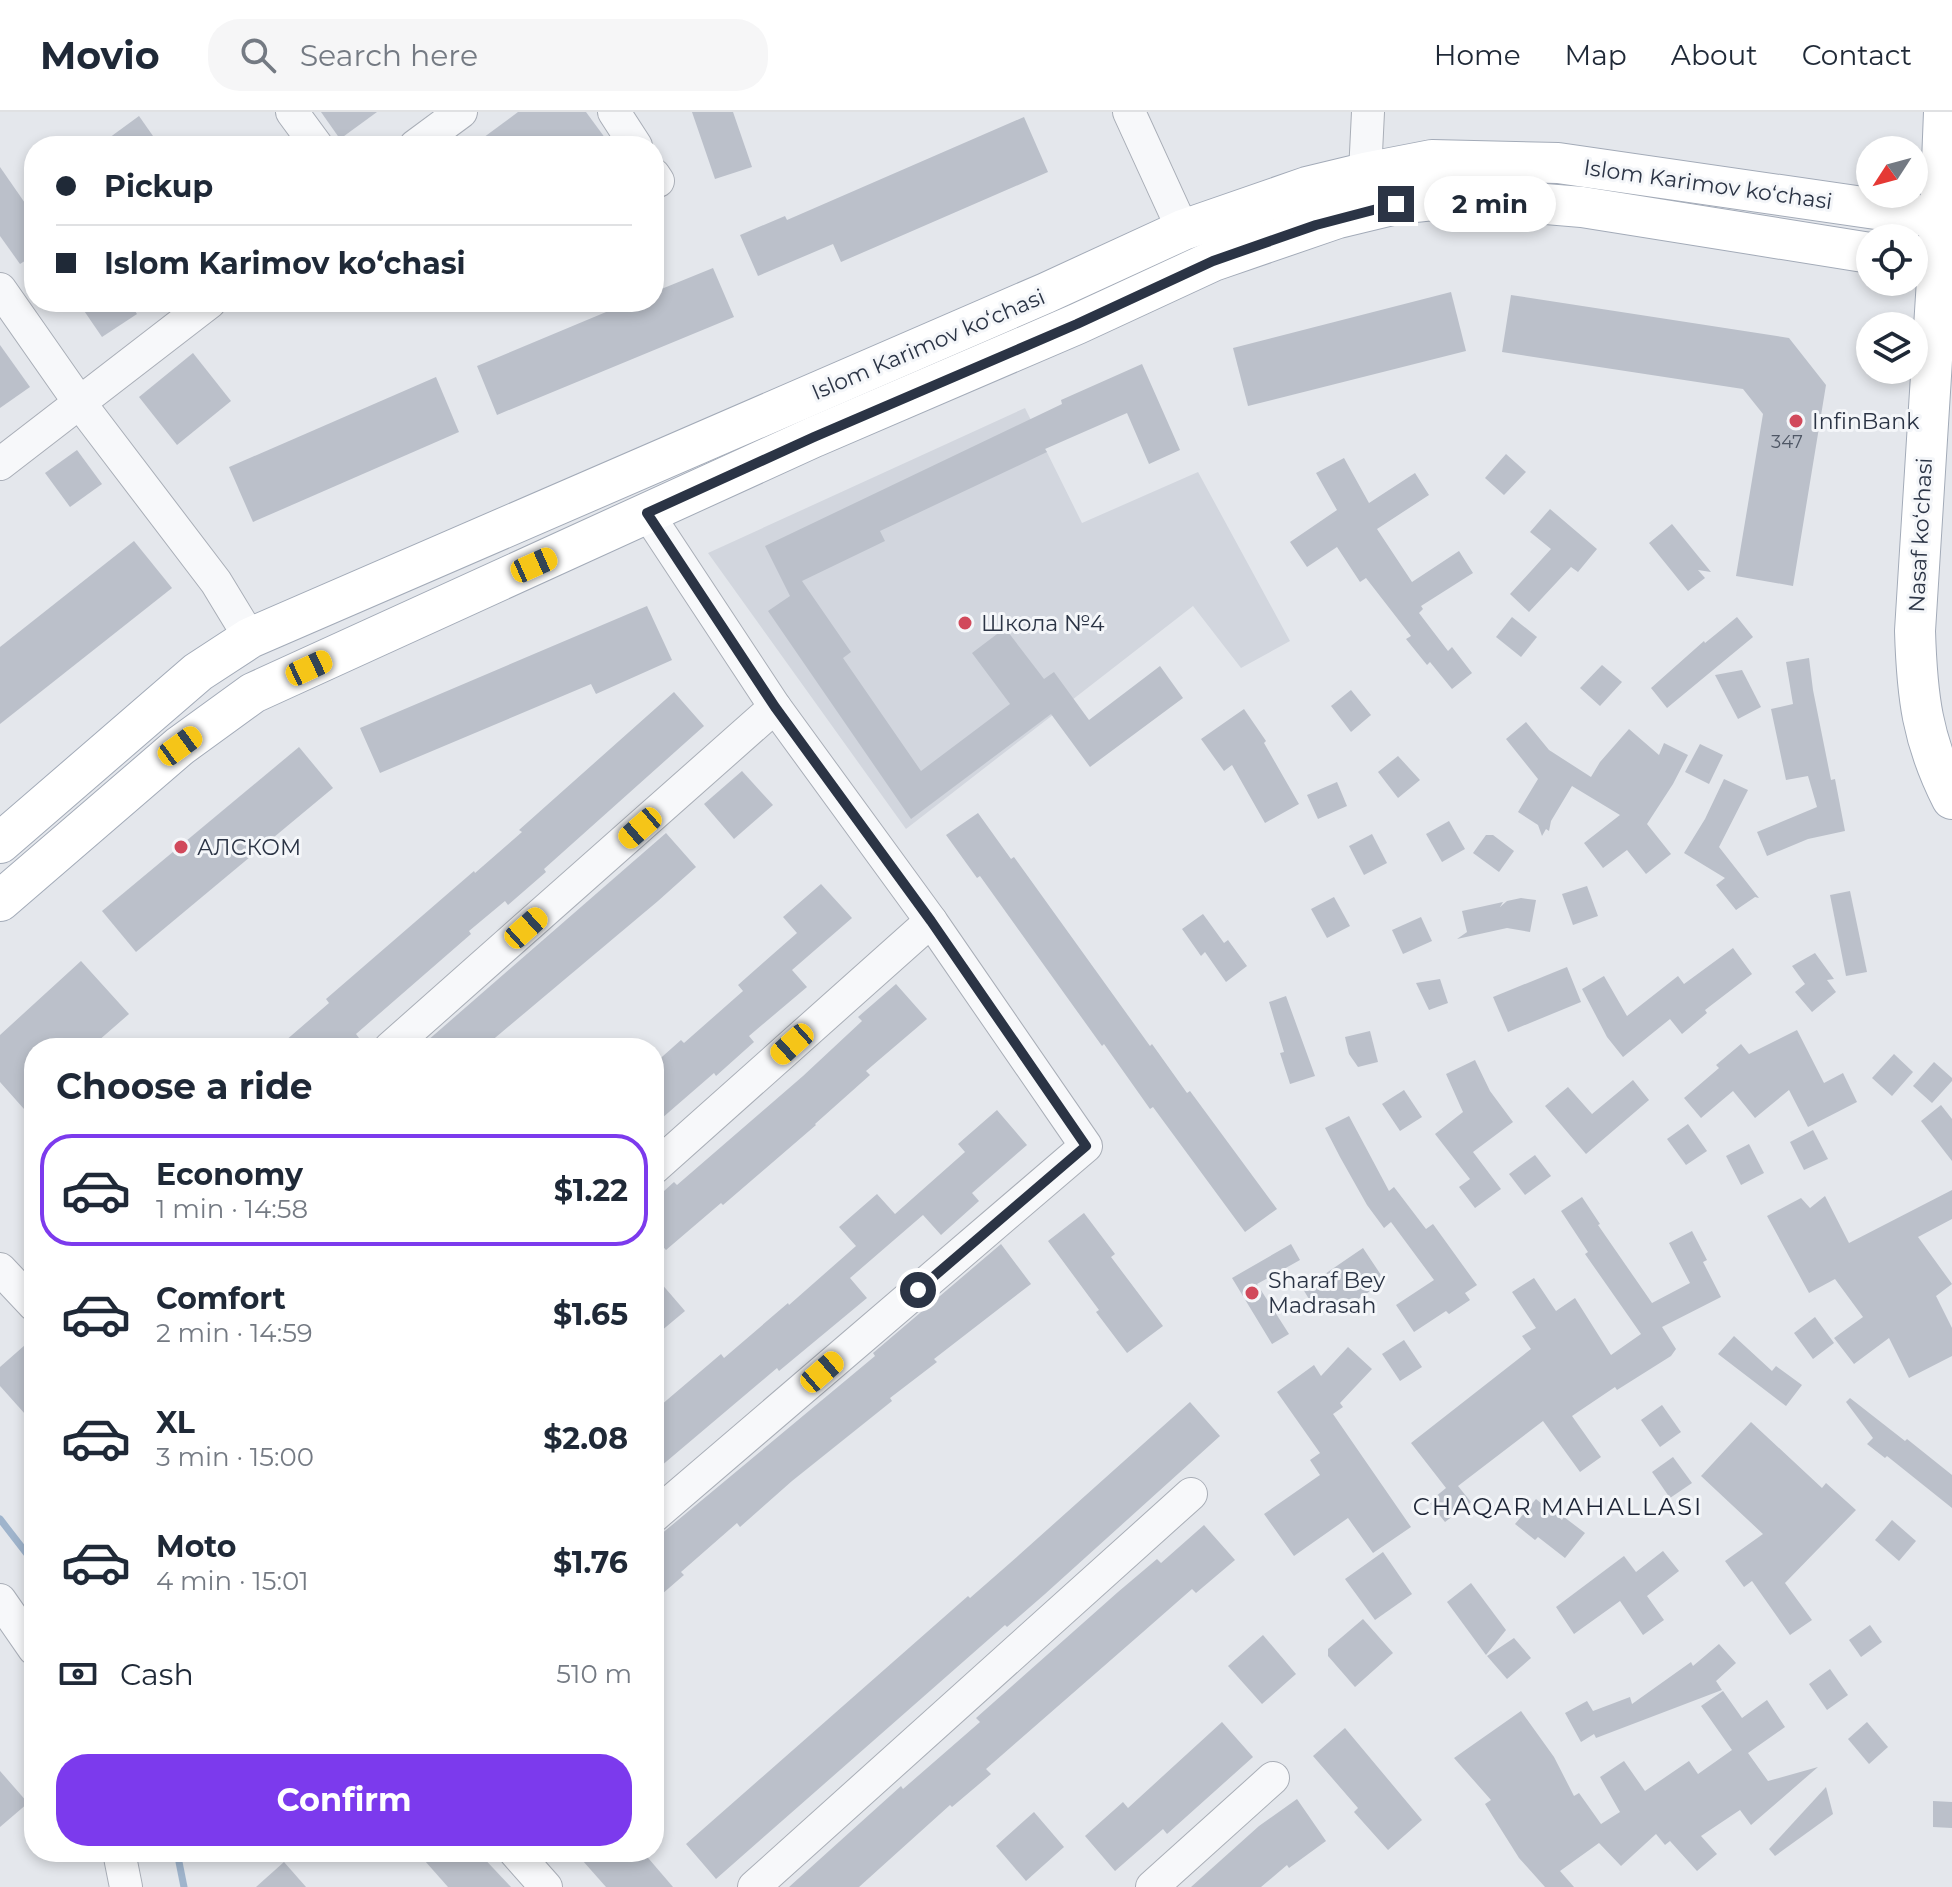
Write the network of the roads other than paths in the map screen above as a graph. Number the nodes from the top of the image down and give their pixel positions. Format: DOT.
graph roads {
  1 [pos="292,112"];
  2 [pos="461,112"];
  3 [pos="614,112"];
  4 [pos="1129,112"];
  5 [pos="1368,112"];
  6 [pos="1944,112"];
  7 [pos="310,136"];
  8 [pos="429,136"];
  9 [pos="630,136"];
  10 [pos="1365,173"];
  11 [pos="1945,219"];
  12 [pos="1183,230"];
  13 [pos="1856,251"];
  14 [pos="1935,264"];
  15 [pos="0,289"];
  16 [pos="197,312"];
  17 [pos="79,402"];
  18 [pos="0,464"];
  19 [pos="647,513"];
  20 [pos="250,638"];
  21 [pos="775,707"];
  22 [pos="1952,799"];
  23 [pos="0,843"];
  24 [pos="0,901"];
  25 [pos="931,921"];
  26 [pos="401,1038"];
  27 [pos="664,1159"];
  28 [pos="0,1269"];
  29 [pos="24,1294"];
  30 [pos="1191,1494"];
  31 [pos="664,1507"];
  32 [pos="0,1600"];
  33 [pos="24,1635"];
  34 [pos="1273,1778"];
  35 [pos="121,1862"];
  36 [pos="524,1862"];
  37 [pos="126,1887"];
  38 [pos="546,1887"];
  39 [pos="754,1887"];
  40 [pos="1152,1887"];
  1 -- 7 [label="street"];
  2 -- 8 [label="street"];
  3 -- 9 [label="street"];
  4 -- 12 [label="street"];
  5 -- 10 [label="street"];
  6 -- 11 [label="main road, Nasaf ko‘chasi"];
  10 -- 11 [label="main road, Islom Karimov ko‘chasi"];
  10 -- 12 [label="main road, Islom Karimov ko‘chasi"];
  11 -- 14 [label="main road, Nasaf ko‘chasi"];
  12 -- 20 [label="main road, Islom Karimov ko‘chasi"];
  13 -- 19 [label="main road, Islom Karimov ko‘chasi"];
  14 -- 22 [label="main road, Nasaf ko‘chasi"];
  15 -- 17 [label="street"];
  16 -- 17 [label="street"];
  17 -- 18 [label="street"];
  17 -- 20 [label="street"];
  19 -- 21 [label="street"];
  19 -- 24 [label="main road, Islom Karimov ko‘chasi"];
  20 -- 23 [label="main road, Islom Karimov ko‘chasi"];
  21 -- 25 [label="street"];
  21 -- 26 [label="street"];
  25 -- 27 [label="street"];
  25 -- 31 [label="street"];
  28 -- 29 [label="street"];
  30 -- 39 [label="street"];
  32 -- 33 [label="street"];
  34 -- 40 [label="street"];
  35 -- 37 [label="street"];
  36 -- 38 [label="street"];
}
